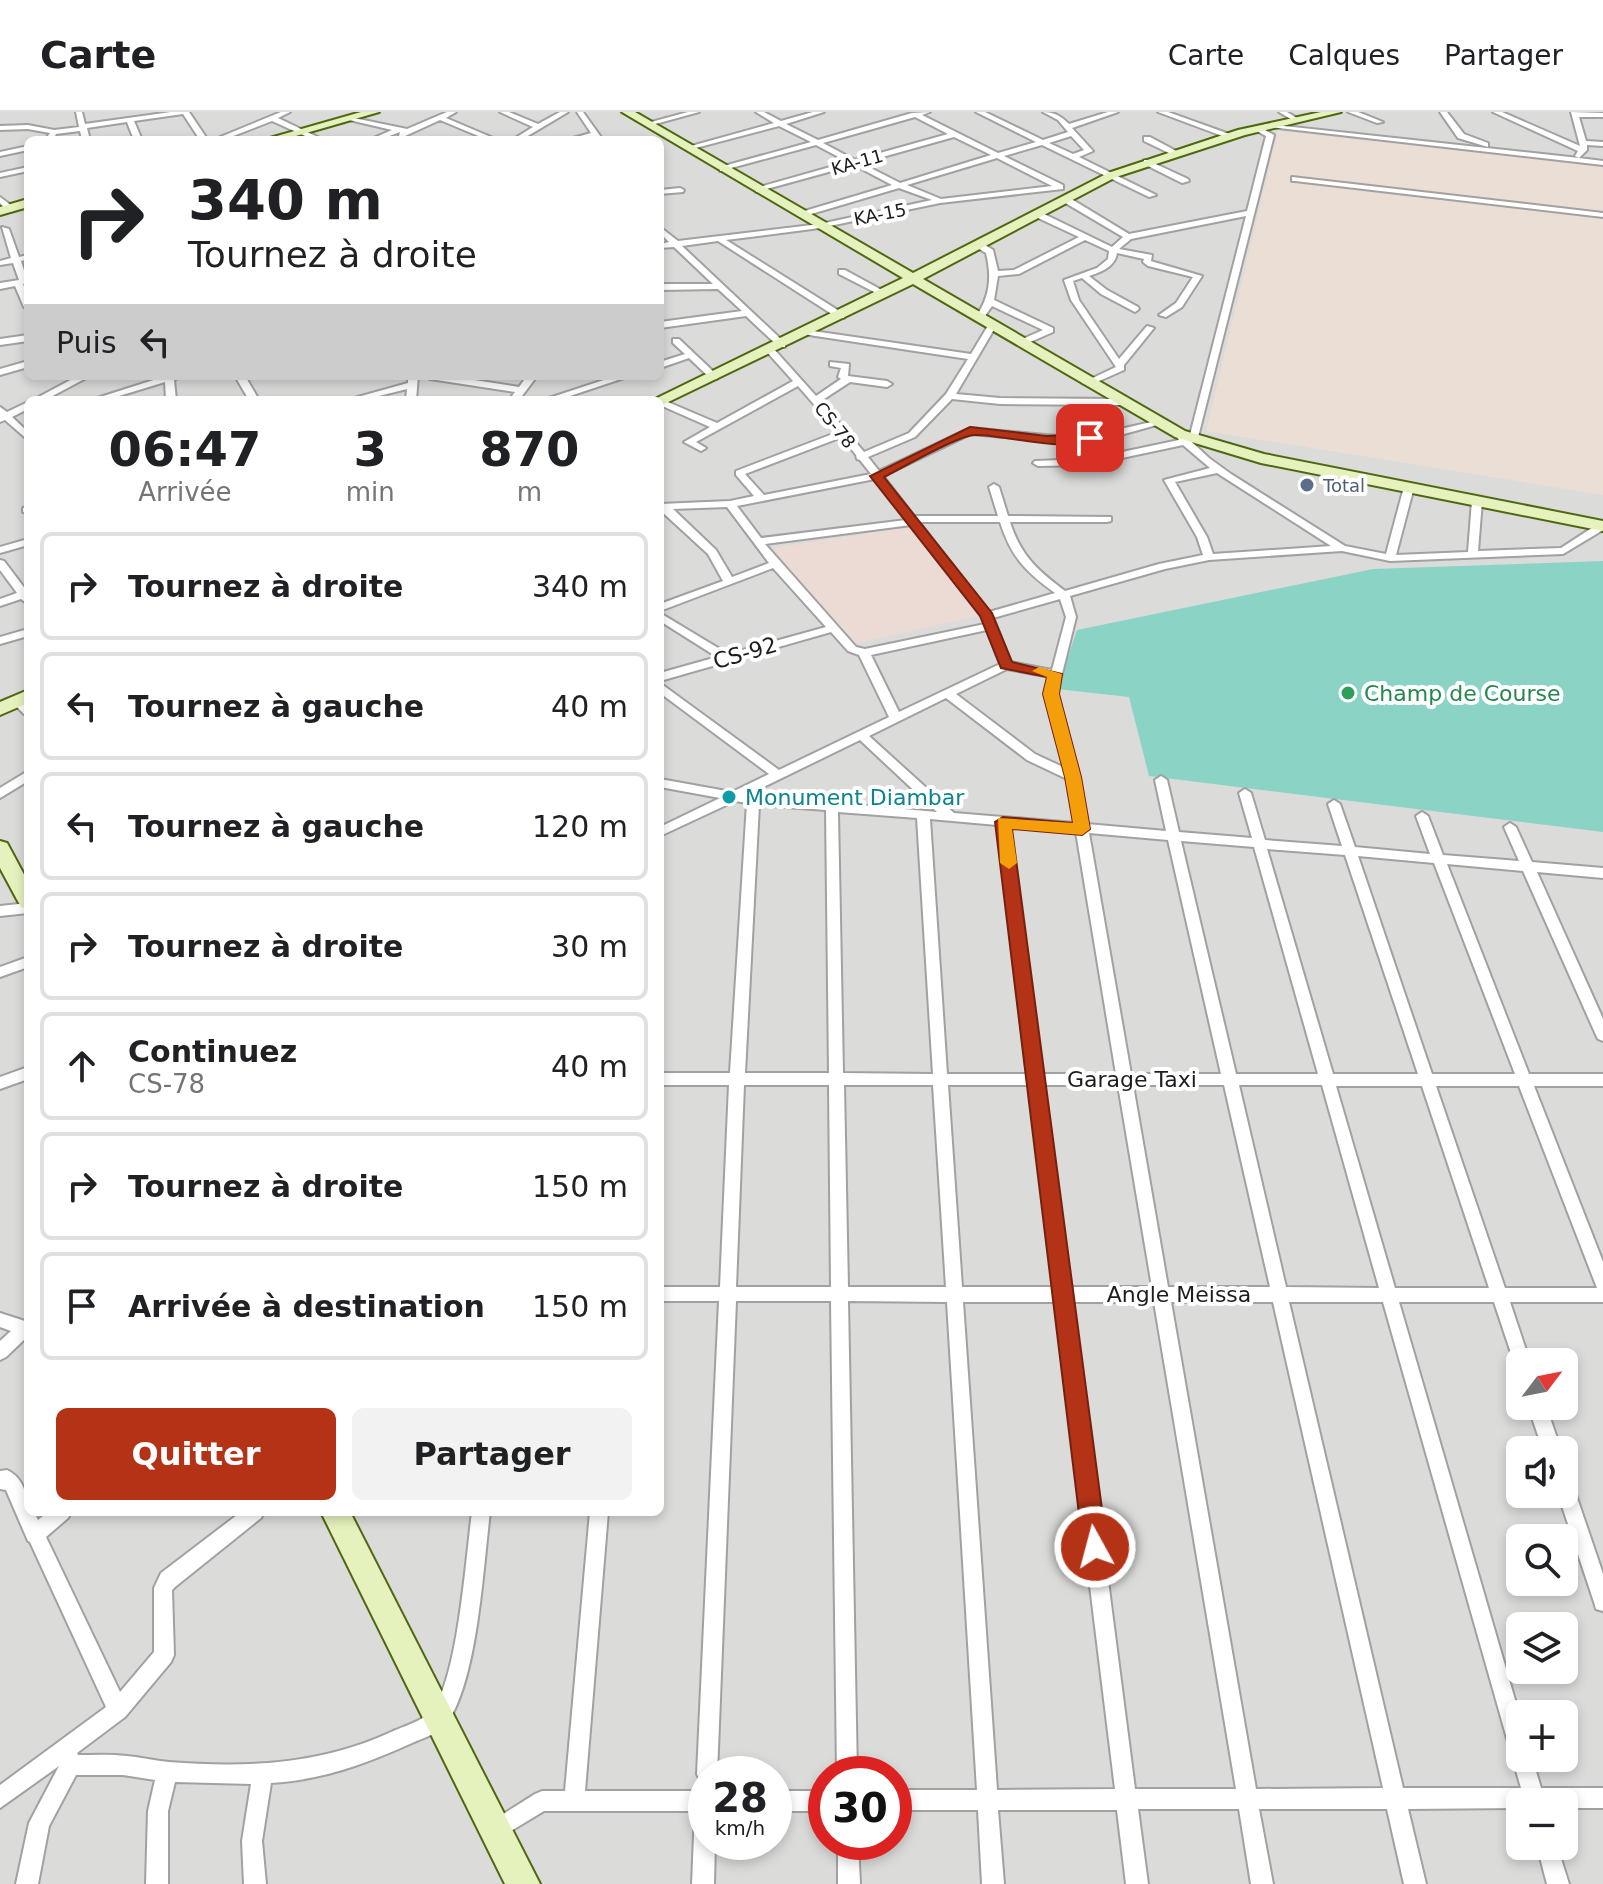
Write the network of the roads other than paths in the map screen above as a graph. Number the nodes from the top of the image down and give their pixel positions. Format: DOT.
graph roads {
  1 [pos="79,112"];
  2 [pos="185,112"];
  3 [pos="287,112"];
  4 [pos="374,112"];
  5 [pos="453,112"];
  6 [pos="503,112"];
  7 [pos="565,112"];
  8 [pos="580,112"];
  9 [pos="627,112"];
  10 [pos="696,112"];
  11 [pos="759,112"];
  12 [pos="821,112"];
  13 [pos="927,112"];
  14 [pos="979,112"];
  15 [pos="1046,112"];
  16 [pos="1115,112"];
  17 [pos="1161,112"];
  18 [pos="1282,112"];
  19 [pos="1336,112"];
  20 [pos="1351,112"];
  21 [pos="1443,112"];
  22 [pos="1496,112"];
  23 [pos="1574,113"];
  24 [pos="913,114"];
  25 [pos="1603,115"];
  26 [pos="1201,116"];
  27 [pos="272,118"];
  28 [pos="440,118"];
  29 [pos="349,119"];
  30 [pos="130,120"];
  31 [pos="1296,120"];
  32 [pos="1379,122"];
  33 [pos="780,123"];
  34 [pos="648,124"];
  35 [pos="84,127"];
  36 [pos="538,127"];
  37 [pos="1262,127"];
  38 [pos="0,128"];
  39 [pos="1070,130"];
  40 [pos="303,131"];
  41 [pos="54,132"];
  42 [pos="1242,132"];
  43 [pos="406,134"];
  44 [pos="955,134"];
  45 [pos="1228,135"];
  46 [pos="52,136"];
  47 [pos="85,136"];
  48 [pos="136,136"];
  49 [pos="201,136"];
  50 [pos="227,136"];
  51 [pos="284,136"];
  52 [pos="312,136"];
  53 [pos="484,136"];
  54 [pos="523,136"];
  55 [pos="596,136"];
  56 [pos="1147,139"];
  57 [pos="817,143"];
  58 [pos="1045,144"];
  59 [pos="1603,144"];
  60 [pos="1584,146"];
  61 [pos="688,148"];
  62 [pos="24,149"];
  63 [pos="1174,152"];
  64 [pos="1506,152"];
  65 [pos="0,154"];
  66 [pos="1000,157"];
  67 [pos="1073,157"];
  68 [pos="1577,160"];
  69 [pos="1147,162"];
  70 [pos="855,163"];
  71 [pos="1603,163"];
  72 [pos="723,169"];
  73 [pos="24,170"];
  74 [pos="0,175"];
  75 [pos="1112,175"];
  76 [pos="1295,179"];
  77 [pos="1185,181"];
  78 [pos="902,186"];
  79 [pos="1060,187"];
  80 [pos="680,190"];
  81 [pos="759,190"];
  82 [pos="664,192"];
  83 [pos="1152,195"];
  84 [pos="1070,197"];
  85 [pos="940,201"];
  86 [pos="24,203"];
  87 [pos="3,206"];
  88 [pos="1251,213"];
  89 [pos="801,215"];
  90 [pos="1039,215"];
  91 [pos="1603,215"];
  92 [pos="820,226"];
  93 [pos="5,229"];
  94 [pos="664,233"];
  95 [pos="1085,237"];
  96 [pos="1128,237"];
  97 [pos="722,241"];
  98 [pos="676,245"];
  99 [pos="979,245"];
  100 [pos="664,246"];
  101 [pos="1113,250"];
  102 [pos="24,258"];
  103 [pos="14,260"];
  104 [pos="0,263"];
  105 [pos="842,272"];
  106 [pos="994,274"];
  107 [pos="1084,276"];
  108 [pos="913,279"];
  109 [pos="23,282"];
  110 [pos="0,286"];
  111 [pos="719,286"];
  112 [pos="664,287"];
  113 [pos="885,294"];
  114 [pos="991,302"];
  115 [pos="1135,309"];
  116 [pos="748,313"];
  117 [pos="1163,315"];
  118 [pos="841,316"];
  119 [pos="986,322"];
  120 [pos="664,324"];
  121 [pos="1150,328"];
  122 [pos="809,332"];
  123 [pos="24,339"];
  124 [pos="676,341"];
  125 [pos="0,342"];
  126 [pos="1021,343"];
  127 [pos="776,348"];
  128 [pos="691,355"];
  129 [pos="974,357"];
  130 [pos="664,364"];
  131 [pos="833,364"];
  132 [pos="1120,364"];
  133 [pos="24,365"];
  134 [pos="0,372"];
  135 [pos="714,377"];
  136 [pos="848,379"];
  137 [pos="77,380"];
  138 [pos="163,380"];
  139 [pos="487,380"];
  140 [pos="529,380"];
  141 [pos="615,380"];
  142 [pos="413,381"];
  143 [pos="799,382"];
  144 [pos="1087,383"];
  145 [pos="887,384"];
  146 [pos="522,390"];
  147 [pos="46,396"];
  148 [pos="109,396"];
  149 [pos="365,396"];
  150 [pos="517,396"];
  151 [pos="574,396"];
  152 [pos="950,396"];
  153 [pos="664,400"];
  154 [pos="816,400"];
  155 [pos="1120,402"];
  156 [pos="664,404"];
  157 [pos="24,407"];
  158 [pos="3,415"];
  159 [pos="1157,422"];
  160 [pos="718,427"];
  161 [pos="24,433"];
  162 [pos="844,433"];
  163 [pos="1186,439"];
  164 [pos="701,448"];
  165 [pos="860,457"];
  166 [pos="1038,463"];
  167 [pos="1217,470"];
  168 [pos="876,476"];
  169 [pos="994,487"];
  170 [pos="1409,487"];
  171 [pos="762,499"];
  172 [pos="1477,501"];
  173 [pos="730,504"];
  174 [pos="665,510"];
  175 [pos="1001,518"];
  176 [pos="1107,519"];
  177 [pos="912,520"];
  178 [pos="1602,526"];
  179 [pos="758,542"];
  180 [pos="24,543"];
  181 [pos="1342,548"];
  182 [pos="0,550"];
  183 [pos="1473,554"];
  184 [pos="1209,557"];
  185 [pos="1390,558"];
  186 [pos="0,563"];
  187 [pos="775,564"];
  188 [pos="729,582"];
  189 [pos="24,592"];
  190 [pos="1064,595"];
  191 [pos="24,597"];
  192 [pos="0,603"];
  193 [pos="664,606"];
  194 [pos="664,619"];
  195 [pos="989,621"];
  196 [pos="830,629"];
  197 [pos="24,633"];
  198 [pos="0,641"];
  199 [pos="858,651"];
  200 [pos="727,659"];
  201 [pos="1006,665"];
  202 [pos="1055,674"];
  203 [pos="664,676"];
  204 [pos="664,690"];
  205 [pos="947,693"];
  206 [pos="896,718"];
  207 [pos="861,735"];
  208 [pos="778,775"];
  209 [pos="1073,777"];
  210 [pos="24,778"];
  211 [pos="1161,780"];
  212 [pos="664,784"];
  213 [pos="1245,793"];
  214 [pos="0,794"];
  215 [pos="731,798"];
  216 [pos="753,800"];
  217 [pos="1334,804"];
  218 [pos="832,807"];
  219 [pos="923,815"];
  220 [pos="1422,816"];
  221 [pos="952,818"];
  222 [pos="1003,822"];
  223 [pos="1510,827"];
  224 [pos="1082,829"];
  225 [pos="664,830"];
  226 [pos="1176,837"];
  227 [pos="1260,844"];
  228 [pos="1350,851"];
  229 [pos="2,855"];
  230 [pos="1439,860"];
  231 [pos="1528,867"];
  232 [pos="1603,873"];
  233 [pos="24,897"];
  234 [pos="24,906"];
  235 [pos="0,911"];
  236 [pos="24,963"];
  237 [pos="0,972"];
  238 [pos="1603,1035"];
  239 [pos="24,1074"];
  240 [pos="664,1079"];
  241 [pos="737,1079"];
  242 [pos="836,1079"];
  243 [pos="941,1079"];
  244 [pos="1036,1079"];
  245 [pos="1125,1079"];
  246 [pos="1231,1079"];
  247 [pos="1328,1080"];
  248 [pos="1427,1080"];
  249 [pos="1524,1080"];
  250 [pos="1603,1080"];
  251 [pos="0,1083"];
  252 [pos="1603,1283"];
  253 [pos="664,1294"];
  254 [pos="730,1294"];
  255 [pos="840,1294"];
  256 [pos="955,1294"];
  257 [pos="1063,1294"];
  258 [pos="1162,1294"];
  259 [pos="1280,1294"];
  260 [pos="1389,1295"];
  261 [pos="1500,1295"];
  262 [pos="1603,1295"];
  263 [pos="0,1320"];
  264 [pos="24,1328"];
  265 [pos="24,1331"];
  266 [pos="1517,1348"];
  267 [pos="0,1352"];
  268 [pos="0,1480"];
  269 [pos="1571,1508"];
  270 [pos="24,1512"];
  271 [pos="26,1516"];
  272 [pos="57,1516"];
  273 [pos="250,1516"];
  274 [pos="337,1516"];
  275 [pos="480,1516"];
  276 [pos="599,1516"];
  277 [pos="34,1535"];
  278 [pos="1603,1602"];
  279 [pos="1506,1702"];
  280 [pos="118,1710"];
  281 [pos="439,1719"];
  282 [pos="69,1756"];
  283 [pos="708,1756"];
  284 [pos="847,1756"];
  285 [pos="167,1772"];
  286 [pos="262,1775"];
  287 [pos="0,1798"];
  288 [pos="1603,1798"];
  289 [pos="1247,1799"];
  290 [pos="1396,1799"];
  291 [pos="1578,1799"];
  292 [pos="688,1800"];
  293 [pos="912,1800"];
  294 [pos="988,1800"];
  295 [pos="1126,1800"];
  296 [pos="1506,1800"];
  297 [pos="574,1801"];
  298 [pos="496,1830"];
  299 [pos="704,1860"];
  300 [pos="848,1860"];
  301 [pos="1551,1860"];
  302 [pos="522,1883"];
  303 [pos="27,1884"];
  304 [pos="157,1884"];
  305 [pos="255,1884"];
  306 [pos="703,1884"];
  307 [pos="849,1884"];
  308 [pos="993,1884"];
  309 [pos="1137,1884"];
  310 [pos="1262,1884"];
  311 [pos="1415,1884"];
  312 [pos="1558,1884"];
  1 -- 35 [label="street"];
  2 -- 30 [label="street"];
  2 -- 49 [label="street"];
  3 -- 27 [label="street"];
  4 -- 29 [label="main road"];
  5 -- 28 [label="street"];
  6 -- 36 [label="street"];
  7 -- 36 [label="street"];
  8 -- 55 [label="street"];
  9 -- 34 [label="main road"];
  10 -- 34 [label="street"];
  11 -- 33 [label="street"];
  12 -- 33 [label="street"];
  13 -- 24 [label="street"];
  14 -- 58 [label="street"];
  15 -- 39 [label="street"];
  16 -- 39 [label="street"];
  17 -- 45 [label="street"];
  18 -- 31 [label="street"];
  19 -- 31 [label="main road"];
  20 -- 32 [label="street"];
  21 -- 64 [label="street"];
  22 -- 60 [label="street"];
  23 -- 25 [label="street"];
  23 -- 60 [label="street"];
  24 -- 44 [label="street"];
  24 -- 57 [label="street"];
  26 -- 42 [label="street"];
  27 -- 40 [label="street"];
  27 -- 50 [label="street"];
  28 -- 43 [label="street"];
  28 -- 53 [label="street"];
  29 -- 40 [label="main road"];
  29 -- 43 [label="street"];
  30 -- 35 [label="street"];
  30 -- 48 [label="street"];
  31 -- 37 [label="main road"];
  33 -- 57 [label="street"];
  33 -- 61 [label="street"];
  34 -- 61 [label="main road"];
  35 -- 41 [label="street"];
  35 -- 47 [label="street"];
  36 -- 54 [label="street"];
  37 -- 42 [label="main road"];
  37 -- 64 [label="street"];
  37 -- 88 [label="street"];
  38 -- 41 [label="street"];
  39 -- 58 [label="street"];
  39 -- 67 [label="street"];
  40 -- 51 [label="main road"];
  40 -- 52 [label="street"];
  41 -- 46 [label="street"];
  42 -- 45 [label="main road"];
  44 -- 66 [label="street"];
  44 -- 70 [label="street, KA-11"];
  45 -- 63 [label="main road"];
  56 -- 63 [label="street"];
  57 -- 70 [label="street"];
  57 -- 72 [label="street"];
  58 -- 66 [label="street"];
  58 -- 67 [label="street"];
  59 -- 60 [label="street"];
  60 -- 68 [label="street"];
  61 -- 72 [label="main road"];
  62 -- 65 [label="street"];
  63 -- 69 [label="main road"];
  64 -- 68 [label="street"];
  66 -- 78 [label="street"];
  66 -- 79 [label="street"];
  67 -- 75 [label="street"];
  68 -- 71 [label="street"];
  69 -- 75 [label="main road"];
  69 -- 77 [label="street"];
  70 -- 78 [label="street"];
  70 -- 81 [label="street, KA-11"];
  72 -- 81 [label="main road"];
  73 -- 74 [label="street"];
  75 -- 83 [label="street"];
  75 -- 84 [label="main road"];
  76 -- 91 [label="street"];
  78 -- 85 [label="street"];
  78 -- 89 [label="street"];
  79 -- 84 [label="street"];
  79 -- 85 [label="street, KA-15"];
  80 -- 82 [label="street"];
  81 -- 89 [label="main road"];
  84 -- 90 [label="main road"];
  84 -- 96 [label="street"];
  85 -- 92 [label="street, KA-15"];
  86 -- 87 [label="main road"];
  88 -- 96 [label="street"];
  88 -- 163 [label="street"];
  89 -- 92 [label="main road"];
  90 -- 95 [label="street"];
  90 -- 99 [label="main road"];
  92 -- 97 [label="street, KA-15"];
  92 -- 108 [label="main road"];
  93 -- 103 [label="street"];
  94 -- 98 [label="street, CS-78"];
  95 -- 101 [label="street"];
  95 -- 106 [label="street"];
  96 -- 101 [label="street"];
  97 -- 98 [label="street, KA-15"];
  97 -- 118 [label="street"];
  98 -- 100 [label="street, KA-15"];
  98 -- 111 [label="street, CS-78"];
  99 -- 106 [label="street"];
  99 -- 108 [label="main road"];
  101 -- 107 [label="street"];
  101 -- 117 [label="street"];
  102 -- 103 [label="street"];
  103 -- 104 [label="street"];
  103 -- 109 [label="street"];
  105 -- 113 [label="street"];
  106 -- 114 [label="street"];
  107 -- 115 [label="street"];
  107 -- 132 [label="street"];
  108 -- 113 [label="main road"];
  108 -- 119 [label="main road"];
  109 -- 110 [label="street"];
  111 -- 112 [label="street"];
  111 -- 116 [label="street, CS-78"];
  113 -- 118 [label="main road"];
  114 -- 119 [label="street"];
  114 -- 126 [label="street"];
  116 -- 120 [label="street"];
  116 -- 127 [label="street, CS-78"];
  118 -- 122 [label="main road"];
  119 -- 126 [label="main road"];
  119 -- 129 [label="street"];
  121 -- 132 [label="street"];
  122 -- 127 [label="main road"];
  122 -- 129 [label="street"];
  123 -- 125 [label="street"];
  124 -- 128 [label="street"];
  126 -- 144 [label="main road"];
  127 -- 135 [label="main road"];
  127 -- 143 [label="street, CS-78"];
  128 -- 130 [label="street"];
  128 -- 135 [label="street"];
  129 -- 152 [label="street"];
  131 -- 136 [label="street"];
  132 -- 144 [label="street"];
  133 -- 134 [label="street"];
  135 -- 153 [label="main road"];
  136 -- 145 [label="street"];
  136 -- 154 [label="street"];
  137 -- 147 [label="street"];
  138 -- 148 [label="street"];
  139 -- 146 [label="street"];
  140 -- 146 [label="street"];
  141 -- 151 [label="street"];
  142 -- 149 [label="street"];
  143 -- 154 [label="street, CS-78"];
  143 -- 160 [label="street"];
  144 -- 155 [label="main road"];
  146 -- 150 [label="street"];
  152 -- 155 [label="street"];
  152 -- 165 [label="street"];
  154 -- 162 [label="street, CS-78"];
  155 -- 159 [label="main road"];
  156 -- 160 [label="street"];
  157 -- 158 [label="street"];
  158 -- 161 [label="street"];
  159 -- 163 [label="main road"];
  159 -- 168 [label="street"];
  160 -- 164 [label="street"];
  162 -- 165 [label="street, CS-78"];
  162 -- 171 [label="street"];
  163 -- 166 [label="street"];
  163 -- 167 [label="street"];
  163 -- 170 [label="main road"];
  165 -- 168 [label="street, CS-78"];
  167 -- 181 [label="street"];
  167 -- 184 [label="street"];
  168 -- 171 [label="street"];
  168 -- 177 [label="street, CS-78"];
  169 -- 175 [label="street"];
  170 -- 172 [label="main road"];
  170 -- 185 [label="street"];
  171 -- 173 [label="street"];
  172 -- 178 [label="main road"];
  172 -- 183 [label="street"];
  173 -- 174 [label="street"];
  173 -- 179 [label="street"];
  174 -- 188 [label="street"];
  175 -- 176 [label="street"];
  175 -- 177 [label="street"];
  175 -- 190 [label="street"];
  177 -- 179 [label="street"];
  177 -- 195 [label="street, CS-78"];
  178 -- 183 [label="street"];
  179 -- 187 [label="street"];
  180 -- 182 [label="street"];
  181 -- 184 [label="street"];
  181 -- 185 [label="street"];
  183 -- 185 [label="street"];
  184 -- 190 [label="street"];
  186 -- 189 [label="street"];
  187 -- 188 [label="street"];
  187 -- 196 [label="street"];
  188 -- 193 [label="street"];
  190 -- 195 [label="street"];
  190 -- 202 [label="street"];
  191 -- 192 [label="street"];
  194 -- 200 [label="street"];
  195 -- 199 [label="street"];
  195 -- 201 [label="street, CS-78"];
  196 -- 199 [label="street"];
  196 -- 200 [label="street, CS-92"];
  197 -- 198 [label="street"];
  199 -- 206 [label="street"];
  200 -- 203 [label="street, CS-92"];
  201 -- 202 [label="street"];
  201 -- 205 [label="street"];
  202 -- 209 [label="street"];
  204 -- 208 [label="street"];
  205 -- 206 [label="street"];
  205 -- 209 [label="street"];
  206 -- 207 [label="street"];
  207 -- 208 [label="street"];
  207 -- 221 [label="street"];
  208 -- 215 [label="street"];
  209 -- 224 [label="street"];
  210 -- 214 [label="street"];
  211 -- 226 [label="street"];
  212 -- 215 [label="street"];
  213 -- 227 [label="street"];
  215 -- 216 [label="street"];
  215 -- 225 [label="street"];
  216 -- 218 [label="street"];
  216 -- 241 [label="street"];
  217 -- 228 [label="street"];
  218 -- 219 [label="street"];
  218 -- 242 [label="street"];
  219 -- 221 [label="street"];
  219 -- 243 [label="street"];
  220 -- 230 [label="street"];
  221 -- 222 [label="street"];
  222 -- 224 [label="street"];
  222 -- 244 [label="street"];
  223 -- 231 [label="street"];
  224 -- 226 [label="street"];
  224 -- 245 [label="street"];
  226 -- 227 [label="street"];
  226 -- 246 [label="street"];
  227 -- 228 [label="street"];
  227 -- 247 [label="street"];
  228 -- 230 [label="street"];
  228 -- 248 [label="street"];
  229 -- 233 [label="main road"];
  230 -- 231 [label="street"];
  230 -- 249 [label="street"];
  231 -- 232 [label="street"];
  231 -- 238 [label="street"];
  234 -- 235 [label="street"];
  236 -- 237 [label="street"];
  239 -- 251 [label="street"];
  240 -- 241 [label="street, Garage Taxi"];
  241 -- 242 [label="street, Garage Taxi"];
  241 -- 254 [label="street"];
  242 -- 243 [label="street, Garage Taxi"];
  242 -- 255 [label="street"];
  243 -- 244 [label="street, Garage Taxi"];
  243 -- 256 [label="street"];
  244 -- 245 [label="street, Garage Taxi"];
  244 -- 257 [label="street"];
  245 -- 246 [label="street, Garage Taxi"];
  245 -- 258 [label="street"];
  246 -- 247 [label="street, Garage Taxi"];
  246 -- 259 [label="street"];
  247 -- 248 [label="street, Garage Taxi"];
  247 -- 260 [label="street"];
  248 -- 249 [label="street, Garage Taxi"];
  248 -- 261 [label="street"];
  249 -- 250 [label="street, Garage Taxi"];
  249 -- 252 [label="street"];
  253 -- 254 [label="street, Angle Meissa"];
  254 -- 255 [label="street, Angle Meissa"];
  254 -- 283 [label="street"];
  255 -- 256 [label="street, Angle Meissa"];
  255 -- 284 [label="street"];
  256 -- 257 [label="street, Angle Meissa"];
  256 -- 294 [label="street"];
  257 -- 258 [label="street, Angle Meissa"];
  257 -- 295 [label="street"];
  258 -- 259 [label="street, Angle Meissa"];
  258 -- 289 [label="street"];
  259 -- 260 [label="street, Angle Meissa"];
  259 -- 290 [label="street"];
  260 -- 261 [label="street, Angle Meissa"];
  260 -- 279 [label="street"];
  261 -- 262 [label="street, Angle Meissa"];
  261 -- 266 [label="street"];
  263 -- 264 [label="street"];
  265 -- 267 [label="street"];
  268 -- 270 [label="street"];
  269 -- 278 [label="street"];
  271 -- 277 [label="street"];
  272 -- 277 [label="street"];
  273 -- 280 [label="street"];
  274 -- 281 [label="main road"];
  275 -- 281 [label="street"];
  276 -- 297 [label="street"];
  277 -- 280 [label="street"];
  280 -- 282 [label="street"];
  281 -- 286 [label="street"];
  281 -- 298 [label="main road"];
  282 -- 285 [label="street"];
  282 -- 287 [label="street"];
  282 -- 303 [label="street"];
  285 -- 286 [label="street"];
  285 -- 304 [label="street"];
  286 -- 305 [label="street"];
  288 -- 291 [label="street"];
  289 -- 290 [label="street"];
  289 -- 295 [label="street"];
  289 -- 310 [label="street"];
  290 -- 296 [label="street"];
  290 -- 311 [label="street"];
  292 -- 297 [label="street"];
  293 -- 294 [label="street"];
  294 -- 295 [label="street"];
  294 -- 308 [label="street"];
  295 -- 309 [label="street"];
  297 -- 298 [label="street"];
  298 -- 302 [label="main road"];
  299 -- 306 [label="street"];
  300 -- 307 [label="street"];
  301 -- 312 [label="street"];
}
